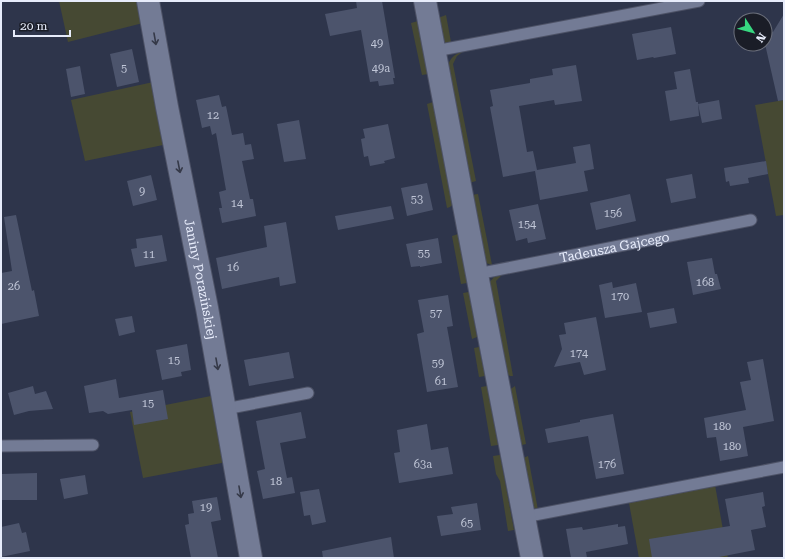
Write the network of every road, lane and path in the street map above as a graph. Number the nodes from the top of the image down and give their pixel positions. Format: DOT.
graph roads {
  1 [pos="148,1"];
  2 [pos="425,1"];
  3 [pos="699,1"];
  4 [pos="435,52"];
  5 [pos="751,220"];
  6 [pos="477,274"];
  7 [pos="308,393"];
  8 [pos="225,409"];
  9 [pos="93,445"];
  10 [pos="1,446"];
  11 [pos="784,467"];
  12 [pos="524,517"];
  13 [pos="251,558"];
  14 [pos="532,558"];
  1 -- 8 [label="street, Janiny Porazińskiej, one-way"];
  2 -- 4 [label="street"];
  3 -- 4 [label="lane"];
  4 -- 6 [label="street"];
  5 -- 6 [label="lane, Tadeusza Gajcego"];
  6 -- 12 [label="street"];
  7 -- 8 [label="lane"];
  8 -- 13 [label="street, Janiny Porazińskiej, one-way"];
  9 -- 10 [label="lane"];
  11 -- 12 [label="lane"];
  12 -- 14 [label="street"];
}
